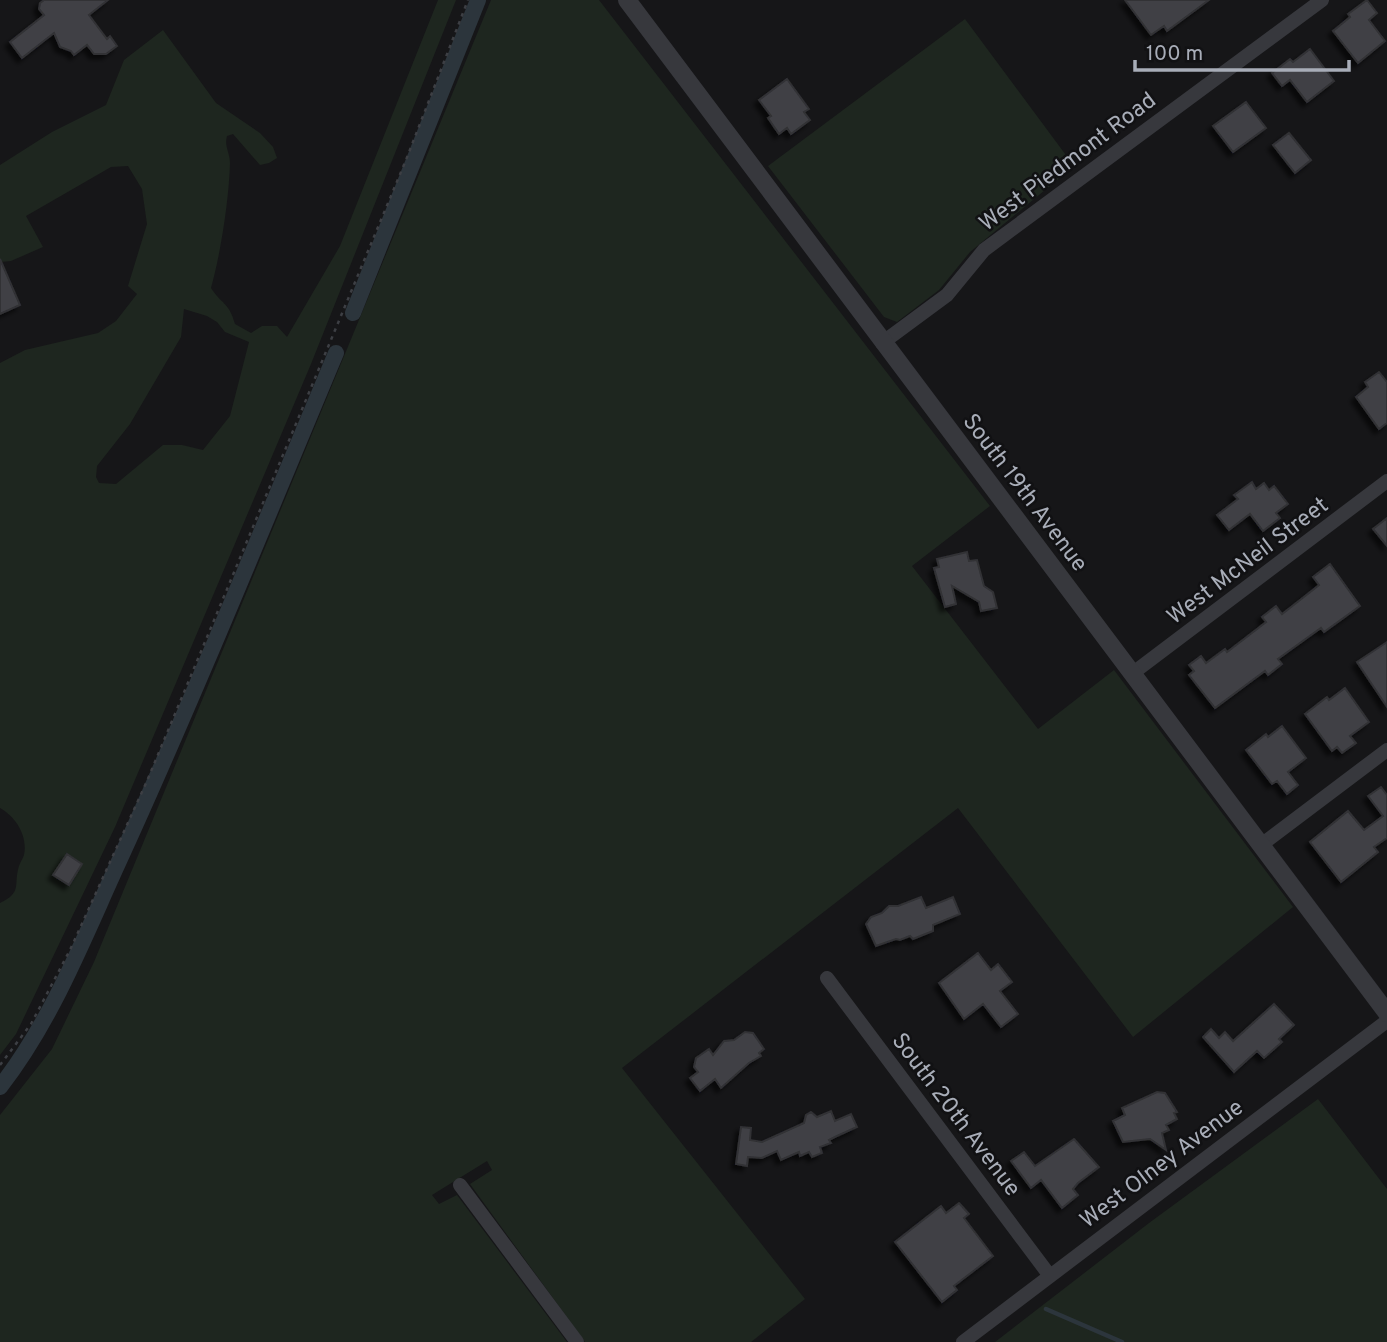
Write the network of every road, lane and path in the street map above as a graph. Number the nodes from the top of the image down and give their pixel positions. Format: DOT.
graph roads {
  1 [pos="468,0"];
  2 [pos="626,0"];
  3 [pos="1322,0"];
  4 [pos="882,343"];
  5 [pos="1387,481"];
  6 [pos="1133,673"];
  7 [pos="1387,750"];
  8 [pos="1261,845"];
  9 [pos="827,978"];
  10 [pos="1387,1013"];
  11 [pos="1387,1021"];
  12 [pos="0,1065"];
  13 [pos="460,1185"];
  14 [pos="1050,1276"];
  15 [pos="577,1342"];
  16 [pos="963,1342"];
  1 -- 12 [label="path"];
  2 -- 4 [label="street, South 19th Avenue"];
  3 -- 4 [label="street, West Piedmont Road"];
  4 -- 6 [label="street, South 19th Avenue"];
  5 -- 6 [label="street, West McNeil Street"];
  6 -- 8 [label="street, South 19th Avenue"];
  7 -- 8 [label="street"];
  8 -- 10 [label="street, South 19th Avenue"];
  9 -- 14 [label="street, South 20th Avenue"];
  11 -- 14 [label="street, West Olney Avenue"];
  13 -- 15 [label="street"];
  14 -- 16 [label="street, West Olney Avenue"];
}
